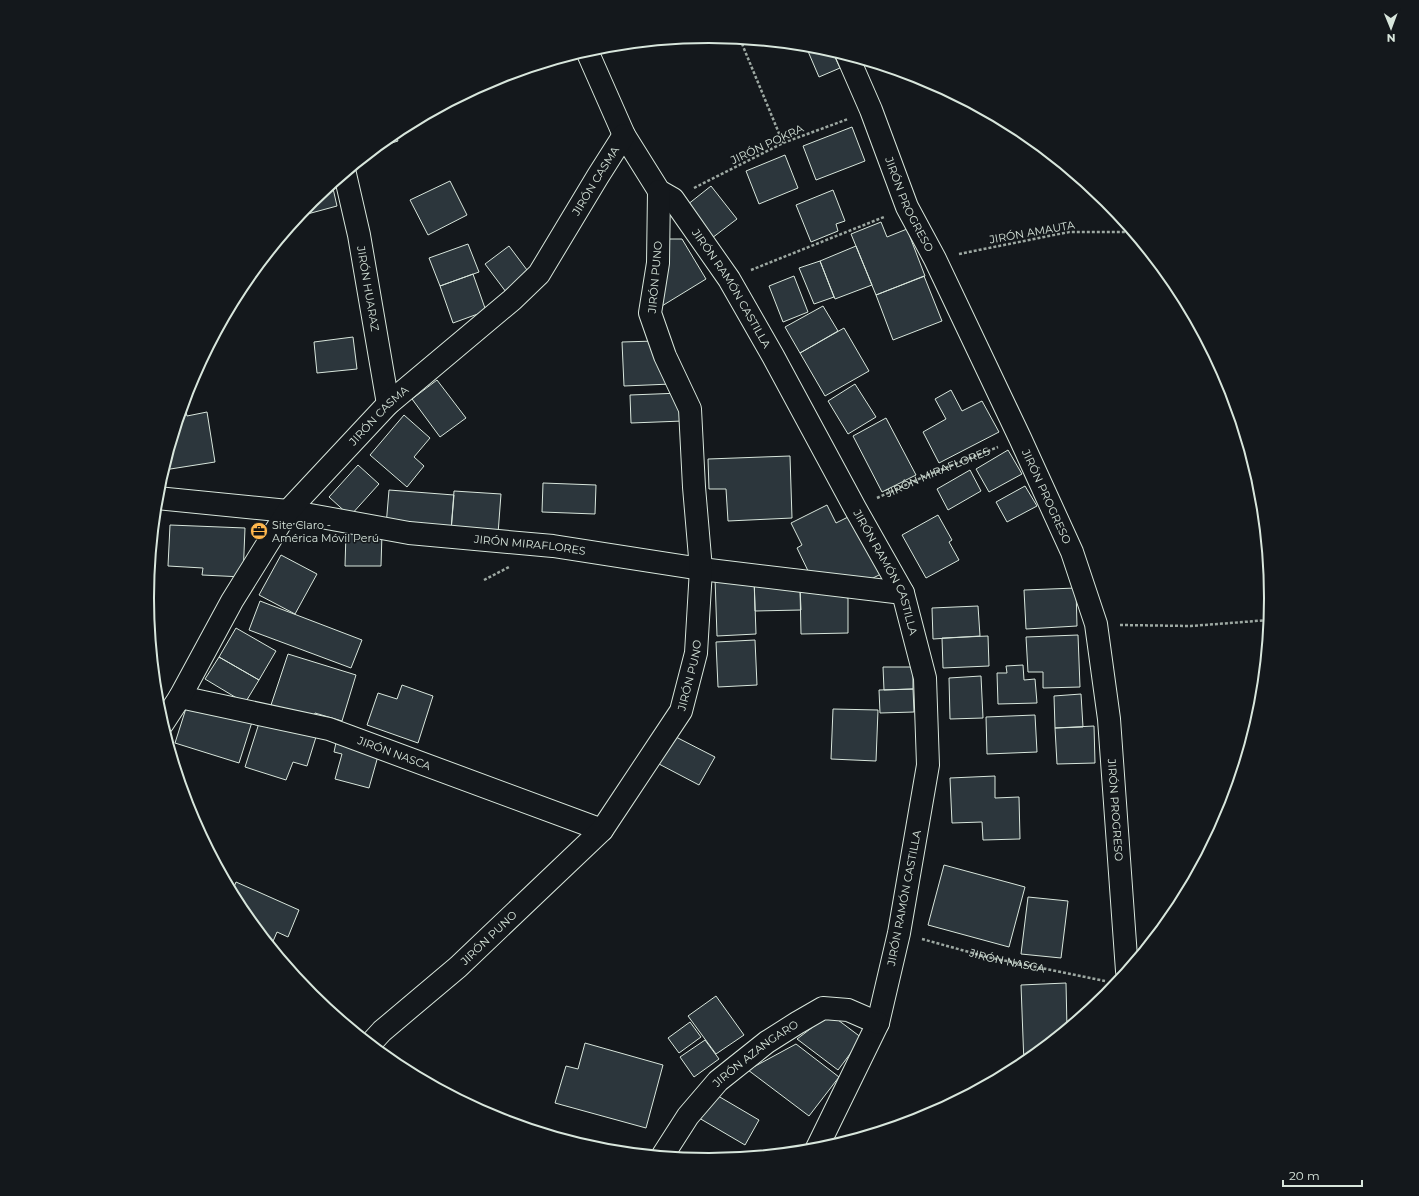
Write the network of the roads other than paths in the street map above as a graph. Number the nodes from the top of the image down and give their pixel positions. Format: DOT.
graph roads {
  1 [pos="589,57"];
  2 [pos="850,61"];
  3 [pos="624,135"];
  4 [pos="345,180"];
  5 [pos="666,195"];
  6 [pos="388,404"];
  7 [pos="164,499"];
  8 [pos="288,511"];
  9 [pos="701,569"];
  10 [pos="903,593"];
  11 [pos="180,697"];
  12 [pos="167,716"];
  13 [pos="602,830"];
  14 [pos="1118,973"];
  15 [pos="878,1023"];
  16 [pos="374,1039"];
  17 [pos="820,1142"];
  18 [pos="665,1151"];
  1 -- 3 [label="street, JIRÓN RAMÓN CASTILLA"];
  2 -- 14 [label="street, JIRÓN PROGRESO"];
  3 -- 5 [label="street, JIRÓN RAMÓN CASTILLA"];
  3 -- 6 [label="street, JIRÓN CASMA"];
  4 -- 6 [label="street, JIRÓN HUARAZ"];
  5 -- 9 [label="street, JIRÓN PUNO"];
  5 -- 10 [label="street, JIRÓN RAMÓN CASTILLA"];
  6 -- 8 [label="street, JIRÓN CASMA"];
  7 -- 8 [label="street, JIRÓN MIRAFLORES"];
  8 -- 9 [label="street, JIRÓN MIRAFLORES"];
  8 -- 11 [label="street, JIRÓN CASMA"];
  9 -- 10 [label="street, JIRÓN MIRAFLORES"];
  9 -- 13 [label="street, JIRÓN PUNO"];
  10 -- 15 [label="street, JIRÓN RAMÓN CASTILLA"];
  11 -- 12 [label="street, JIRÓN CASMA"];
  11 -- 13 [label="street, JIRÓN NASCA"];
  13 -- 16 [label="street, JIRÓN PUNO"];
  15 -- 17 [label="street, JIRÓN RAMÓN CASTILLA"];
  15 -- 18 [label="street, JIRÓN AZANGARO"];
}
